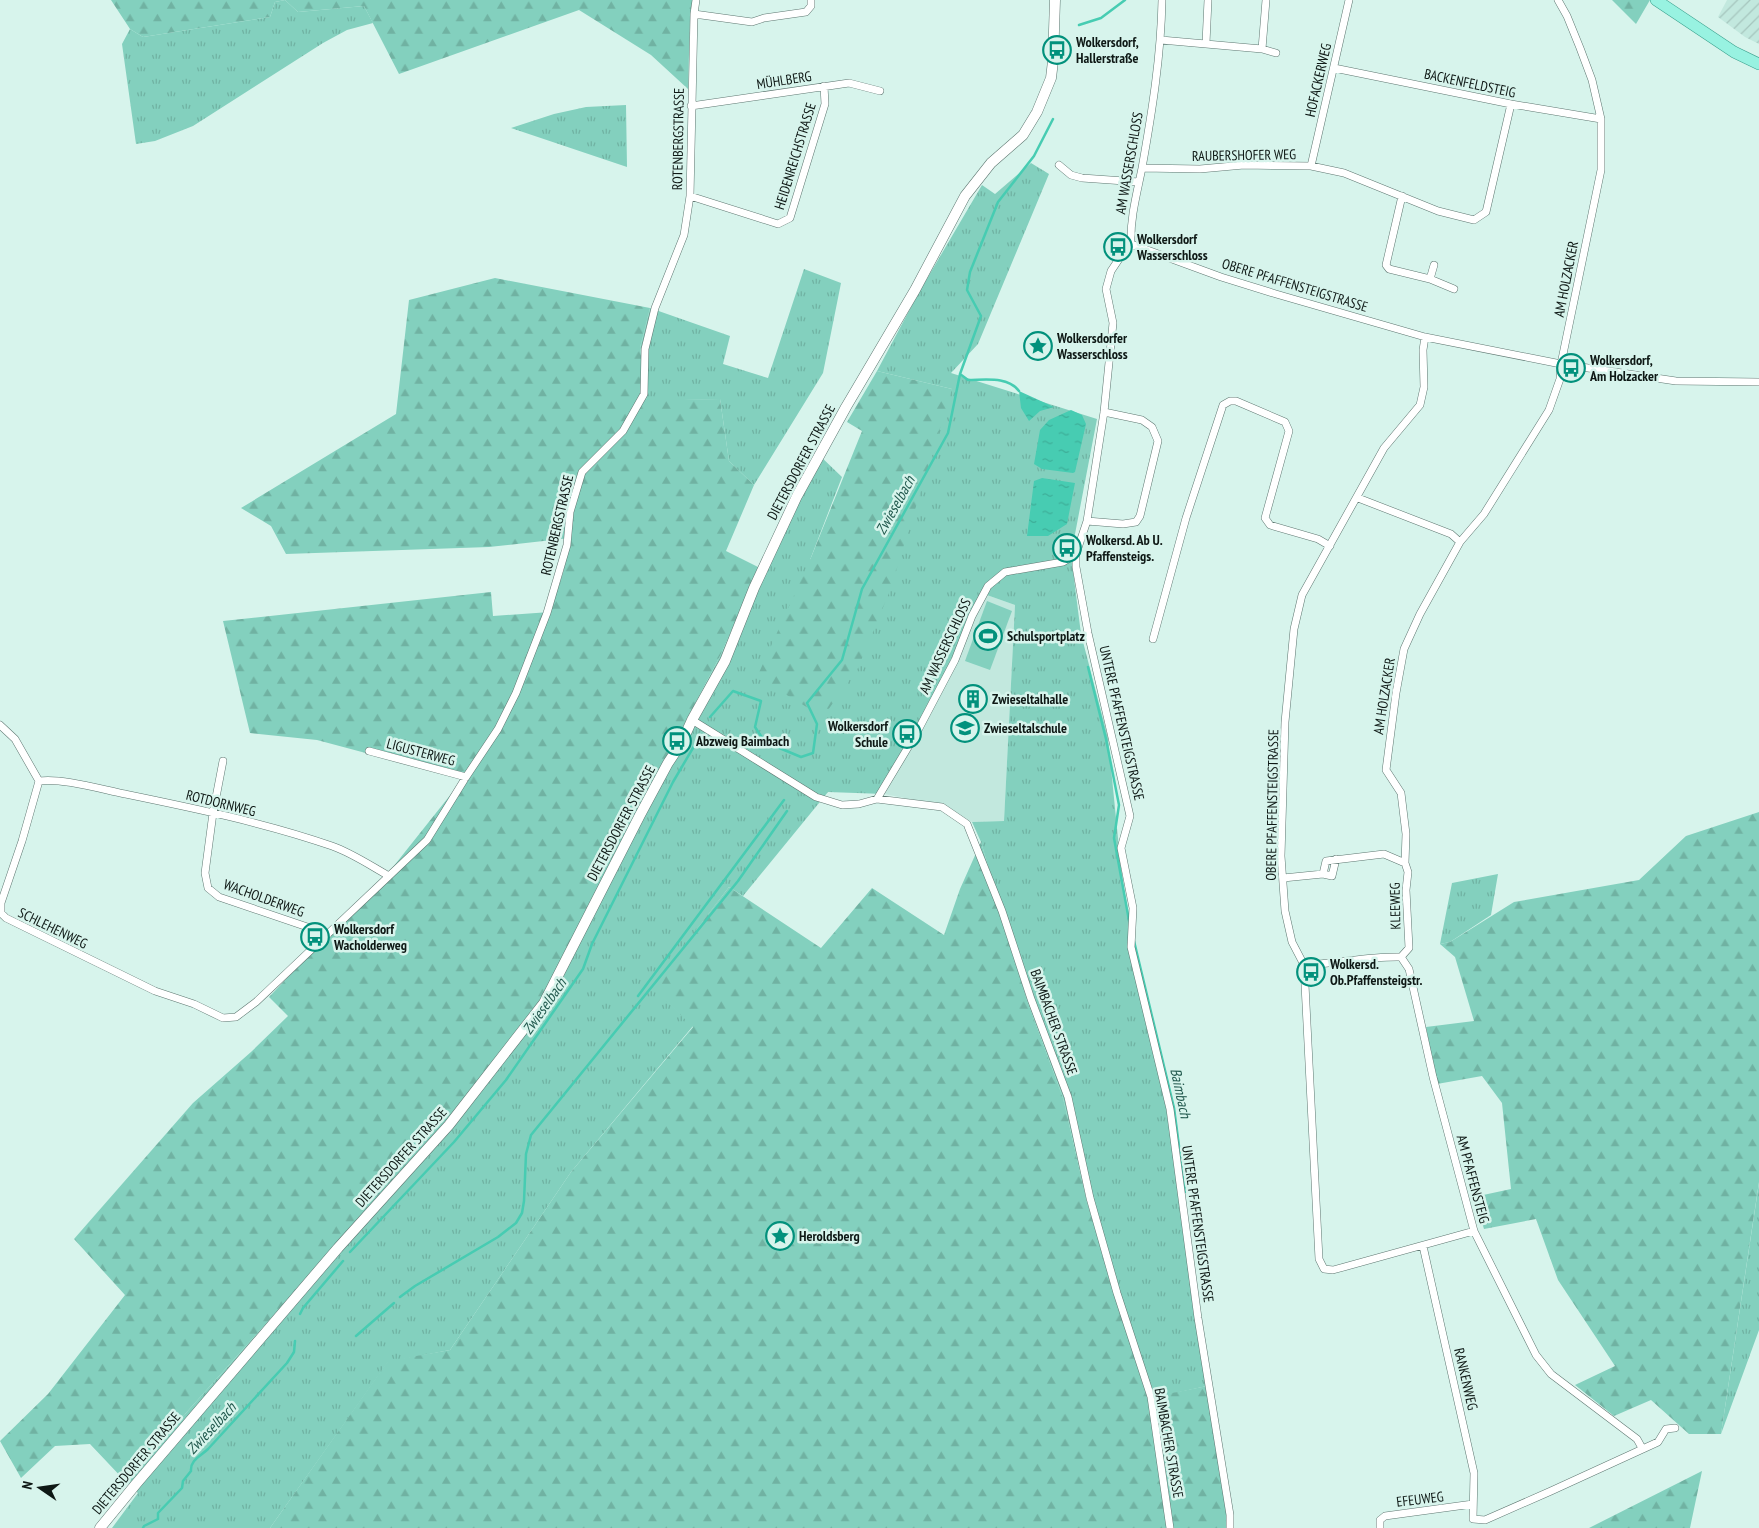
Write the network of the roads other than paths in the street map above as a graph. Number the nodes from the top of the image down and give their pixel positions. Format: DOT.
graph roads {
  1 [pos="696,0"];
  2 [pos="810,0"];
  3 [pos="1055,0"];
  4 [pos="1162,0"];
  5 [pos="1208,0"];
  6 [pos="1266,0"];
  7 [pos="1349,0"];
  8 [pos="1558,0"];
  9 [pos="1656,0"];
  10 [pos="694,14"];
  11 [pos="1161,40"];
  12 [pos="1206,43"];
  13 [pos="1262,49"];
  14 [pos="1276,53"];
  15 [pos="1759,64"];
  16 [pos="1334,68"];
  17 [pos="824,86"];
  18 [pos="880,91"];
  19 [pos="1511,104"];
  20 [pos="691,106"];
  21 [pos="1601,119"];
  22 [pos="1060,164"];
  23 [pos="1311,166"];
  24 [pos="1142,168"];
  25 [pos="1139,182"];
  26 [pos="690,196"];
  27 [pos="1402,196"];
  28 [pos="1131,244"];
  29 [pos="1434,265"];
  30 [pos="1430,279"];
  31 [pos="1454,289"];
  32 [pos="1425,337"];
  33 [pos="1561,364"];
  34 [pos="1759,382"];
  35 [pos="1104,412"];
  36 [pos="1358,498"];
  37 [pos="1087,521"];
  38 [pos="1460,542"];
  39 [pos="1330,546"];
  40 [pos="1076,554"];
  41 [pos="1153,639"];
  42 [pos="692,720"];
  43 [pos="0,726"];
  44 [pos="370,751"];
  45 [pos="222,761"];
  46 [pos="466,777"];
  47 [pos="39,780"];
  48 [pos="877,799"];
  49 [pos="212,813"];
  50 [pos="1405,862"];
  51 [pos="389,876"];
  52 [pos="1283,878"];
  53 [pos="328,934"];
  54 [pos="1401,957"];
  55 [pos="1304,965"];
  56 [pos="223,1018"];
  57 [pos="1474,1231"];
  58 [pos="1424,1246"];
  59 [pos="1676,1428"];
  60 [pos="1642,1448"];
  61 [pos="1473,1504"];
  62 [pos="100,1528"];
  63 [pos="1170,1528"];
  64 [pos="1230,1528"];
  65 [pos="1380,1528"];
  1 -- 10 [label="street, ROTENBERGSTRASSE"];
  2 -- 10 [label="street"];
  3 -- 42 [label="street, DIETERSDORFER STRASSE"];
  4 -- 11 [label="street, AM WASSERSCHLOSS"];
  5 -- 12 [label="street"];
  6 -- 13 [label="street"];
  7 -- 16 [label="street, HOFACKERWEG"];
  8 -- 21 [label="street, AM HOLZACKER"];
  9 -- 15 [label="main road"];
  10 -- 20 [label="street, ROTENBERGSTRASSE"];
  11 -- 12 [label="street"];
  11 -- 24 [label="street, AM WASSERSCHLOSS"];
  12 -- 13 [label="street"];
  13 -- 14 [label="street"];
  16 -- 19 [label="street, BACKENFELDSTEIG"];
  16 -- 23 [label="street, HOFACKERWEG"];
  17 -- 18 [label="street, MÜHLBERG"];
  17 -- 20 [label="street, MÜHLBERG"];
  17 -- 26 [label="street, HEIDENREICHSTRASSE"];
  19 -- 21 [label="street, BACKENFELDSTEIG"];
  19 -- 27 [label="street, RAUBERSHOFER WEG"];
  20 -- 26 [label="street, ROTENBERGSTRASSE"];
  21 -- 33 [label="street, AM HOLZACKER"];
  22 -- 25 [label="street"];
  23 -- 24 [label="street, RAUBERSHOFER WEG"];
  23 -- 27 [label="street, RAUBERSHOFER WEG"];
  24 -- 25 [label="street, AM WASSERSCHLOSS"];
  25 -- 28 [label="street, AM WASSERSCHLOSS"];
  26 -- 46 [label="street, ROTENBERGSTRASSE"];
  27 -- 30 [label="street"];
  28 -- 32 [label="street, OBERE PFAFFENSTEIGSTRASSE"];
  28 -- 35 [label="street"];
  29 -- 30 [label="street"];
  30 -- 31 [label="street"];
  32 -- 33 [label="street, OBERE PFAFFENSTEIGSTRASSE"];
  32 -- 36 [label="street, OBERE PFAFFENSTEIGSTRASSE"];
  33 -- 34 [label="street, OBERE PFAFFENSTEIGSTRASSE"];
  33 -- 38 [label="street, AM HOLZACKER"];
  35 -- 37 [label="street"];
  35 -- 37 [label="street"];
  36 -- 38 [label="street"];
  36 -- 39 [label="street, OBERE PFAFFENSTEIGSTRASSE"];
  37 -- 40 [label="street"];
  38 -- 50 [label="street, AM HOLZACKER"];
  39 -- 41 [label="street"];
  39 -- 52 [label="street, OBERE PFAFFENSTEIGSTRASSE"];
  40 -- 48 [label="street, AM WASSERSCHLOSS"];
  40 -- 64 [label="street, UNTERE PFAFFENSTEIGSTRASSE"];
  42 -- 48 [label="street, BAIMBACHER STRASSE"];
  42 -- 62 [label="street, DIETERSDORFER STRASSE"];
  43 -- 47 [label="street"];
  44 -- 46 [label="street, LIGUSTERWEG"];
  45 -- 49 [label="street"];
  46 -- 51 [label="street, ROTENBERGSTRASSE"];
  47 -- 49 [label="street, ROTDORNWEG"];
  47 -- 56 [label="street, SCHLEHENWEG"];
  48 -- 63 [label="street, BAIMBACHER STRASSE"];
  49 -- 51 [label="street, ROTDORNWEG"];
  49 -- 53 [label="street, WACHOLDERWEG"];
  50 -- 52 [label="street, KLEEWEG"];
  50 -- 54 [label="street, KLEEWEG"];
  51 -- 53 [label="street, ROTENBERGSTRASSE"];
  52 -- 55 [label="street, OBERE PFAFFENSTEIGSTRASSE"];
  53 -- 56 [label="street, ROTENBERGSTRASSE"];
  54 -- 55 [label="street"];
  54 -- 57 [label="street, AM PFAFFENSTEIG"];
  55 -- 58 [label="street, OBERE PFAFFENSTEIGSTRASSE"];
  57 -- 58 [label="street, OBERE PFAFFENSTEIGSTRASSE"];
  57 -- 60 [label="street, AM PFAFFENSTEIG"];
  58 -- 61 [label="street, RANKENWEG"];
  59 -- 60 [label="street"];
  60 -- 61 [label="street, RANKENWEG"];
  61 -- 65 [label="street, EFEUWEG"];
}
